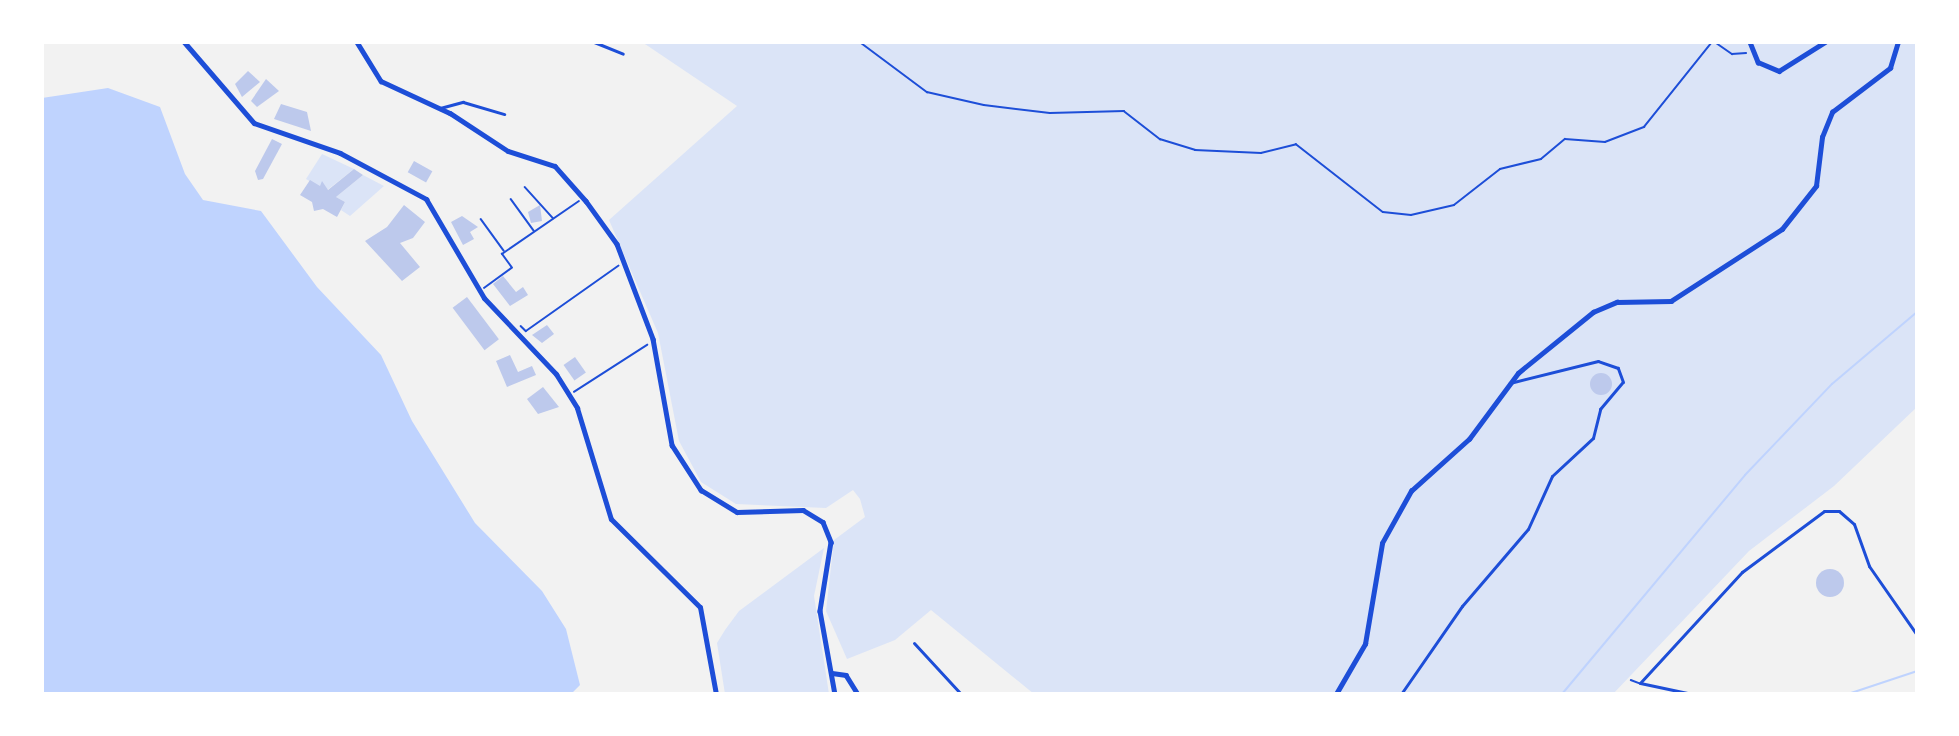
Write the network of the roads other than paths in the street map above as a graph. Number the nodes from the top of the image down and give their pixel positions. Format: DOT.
graph roads {
  1 [pos="184,42"];
  2 [pos="357,42"];
  3 [pos="594,42"];
  4 [pos="1750,42"];
  5 [pos="1825,42"];
  6 [pos="1898,42"];
  7 [pos="623,54"];
  8 [pos="440,108"];
  9 [pos="504,114"];
  10 [pos="1510,383"];
  11 [pos="1917,635"];
  12 [pos="914,643"];
  13 [pos="832,673"];
  14 [pos="1631,680"];
  15 [pos="1640,683"];
  16 [pos="716,694"];
  17 [pos="835,694"];
  18 [pos="858,694"];
  19 [pos="961,694"];
  20 [pos="1336,694"];
  21 [pos="1401,694"];
  22 [pos="1692,694"];
  1 -- 16 [label="main road"];
  2 -- 8 [label="main road"];
  3 -- 7 [label="street"];
  4 -- 5 [label="main road"];
  6 -- 10 [label="main road"];
  8 -- 9 [label="street"];
  8 -- 13 [label="main road"];
  10 -- 20 [label="main road"];
  10 -- 21 [label="street"];
  11 -- 15 [label="street"];
  12 -- 19 [label="street"];
  13 -- 17 [label="main road"];
  13 -- 18 [label="main road"];
  14 -- 15 [label="lane"];
  15 -- 22 [label="street"];
}
